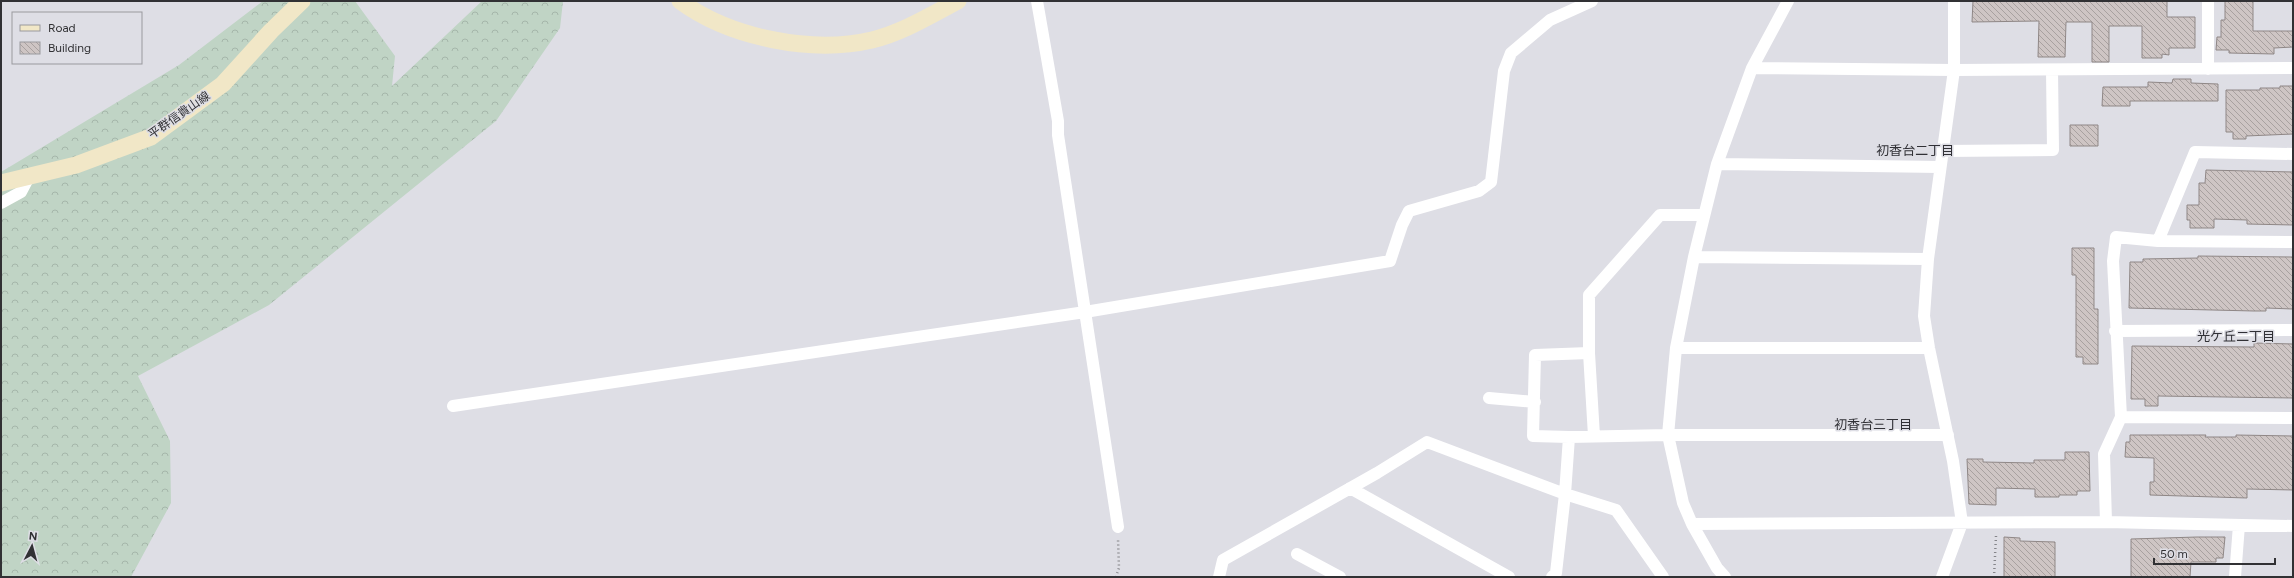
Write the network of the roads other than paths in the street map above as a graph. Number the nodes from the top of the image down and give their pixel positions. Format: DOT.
graph roads {
  1 [pos="302,1"];
  2 [pos="680,1"];
  3 [pos="958,1"];
  4 [pos="1037,1"];
  5 [pos="1592,1"];
  6 [pos="1788,1"];
  7 [pos="1954,1"];
  8 [pos="2208,1"];
  9 [pos="1752,68"];
  10 [pos="2293,68"];
  11 [pos="2208,69"];
  12 [pos="1954,70"];
  13 [pos="2052,70"];
  14 [pos="1942,151"];
  15 [pos="2293,154"];
  16 [pos="1717,164"];
  17 [pos="1940,167"];
  18 [pos="30,176"];
  19 [pos="1,183"];
  20 [pos="1,203"];
  21 [pos="1704,215"];
  22 [pos="2158,240"];
  23 [pos="2293,242"];
  24 [pos="1694,257"];
  25 [pos="1928,259"];
  26 [pos="1085,312"];
  27 [pos="2115,330"];
  28 [pos="2293,330"];
  29 [pos="1676,348"];
  30 [pos="1929,348"];
  31 [pos="1589,353"];
  32 [pos="1489,398"];
  33 [pos="1535,402"];
  34 [pos="453,406"];
  35 [pos="2121,417"];
  36 [pos="2293,418"];
  37 [pos="1668,435"];
  38 [pos="1948,435"];
  39 [pos="1594,436"];
  40 [pos="1569,437"];
  41 [pos="1350,488"];
  42 [pos="1565,494"];
  43 [pos="2106,522"];
  44 [pos="1962,523"];
  45 [pos="1692,524"];
  46 [pos="2240,524"];
  47 [pos="2293,526"];
  48 [pos="1118,527"];
  49 [pos="1297,554"];
  50 [pos="1219,577"];
  51 [pos="1340,577"];
  52 [pos="1509,577"];
  53 [pos="1552,577"];
  54 [pos="1663,577"];
  55 [pos="1725,577"];
  56 [pos="1942,577"];
  57 [pos="2235,577"];
  1 -- 18 [label="main road, 平群信貴山線"];
  2 -- 3 [label="main road"];
  4 -- 26 [label="street"];
  5 -- 26 [label="street"];
  6 -- 9 [label="street"];
  7 -- 12 [label="street"];
  8 -- 11 [label="street"];
  9 -- 12 [label="street"];
  9 -- 16 [label="street"];
  10 -- 11 [label="street"];
  11 -- 13 [label="street"];
  12 -- 13 [label="street"];
  12 -- 14 [label="street"];
  13 -- 14 [label="street"];
  14 -- 17 [label="street"];
  15 -- 22 [label="street"];
  16 -- 17 [label="street"];
  16 -- 21 [label="street"];
  17 -- 25 [label="street"];
  18 -- 19 [label="main road, 平群信貴山線"];
  18 -- 20 [label="street"];
  21 -- 24 [label="street"];
  21 -- 31 [label="street"];
  22 -- 23 [label="street"];
  22 -- 27 [label="street"];
  24 -- 25 [label="street"];
  24 -- 29 [label="street"];
  25 -- 30 [label="street"];
  26 -- 34 [label="street"];
  26 -- 48 [label="street"];
  27 -- 28 [label="street"];
  27 -- 35 [label="street"];
  29 -- 30 [label="street"];
  29 -- 37 [label="street"];
  30 -- 38 [label="street"];
  31 -- 33 [label="street"];
  31 -- 39 [label="street"];
  32 -- 33 [label="street"];
  33 -- 40 [label="street"];
  35 -- 36 [label="street"];
  35 -- 43 [label="street"];
  37 -- 38 [label="street"];
  37 -- 39 [label="street"];
  37 -- 45 [label="street"];
  38 -- 44 [label="street"];
  39 -- 40 [label="street"];
  40 -- 42 [label="street"];
  41 -- 42 [label="street"];
  41 -- 50 [label="street"];
  41 -- 52 [label="street"];
  42 -- 53 [label="street"];
  42 -- 54 [label="street"];
  43 -- 44 [label="street"];
  43 -- 46 [label="street"];
  44 -- 45 [label="street"];
  44 -- 56 [label="street"];
  45 -- 55 [label="street"];
  46 -- 47 [label="street"];
  46 -- 57 [label="street"];
  49 -- 51 [label="street"];
}
